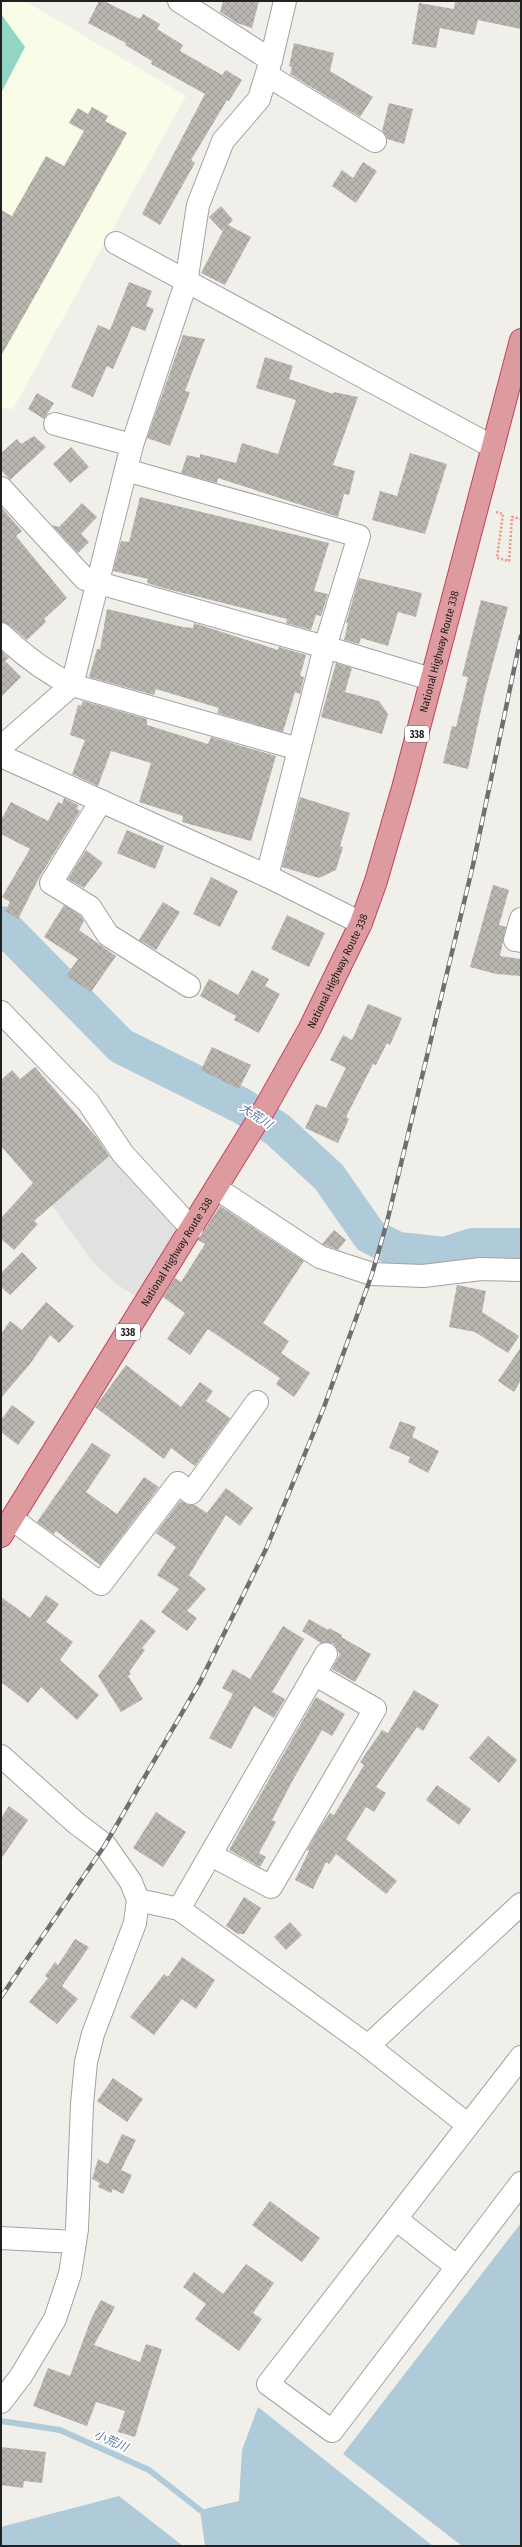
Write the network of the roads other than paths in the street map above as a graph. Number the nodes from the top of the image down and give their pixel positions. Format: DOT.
graph roads {
  1 [pos="179,1"];
  2 [pos="285,1"];
  3 [pos="269,68"];
  4 [pos="375,141"];
  5 [pos="116,243"];
  6 [pos="186,283"];
  7 [pos="521,340"];
  8 [pos="56,424"];
  9 [pos="132,445"];
  10 [pos="493,446"];
  11 [pos="126,470"];
  12 [pos="1,488"];
  13 [pos="98,583"];
  14 [pos="1,634"];
  15 [pos="325,647"];
  16 [pos="431,679"];
  17 [pos="72,685"];
  18 [pos="1,747"];
  19 [pos="300,748"];
  20 [pos="1,756"];
  21 [pos="101,801"];
  22 [pos="267,876"];
  23 [pos="521,920"];
  24 [pos="361,923"];
  25 [pos="521,941"];
  26 [pos="189,986"];
  27 [pos="1,1012"];
  28 [pos="216,1188"];
  29 [pos="192,1229"];
  30 [pos="521,1270"];
  31 [pos="257,1402"];
  32 [pos="6,1527"];
  33 [pos="326,1654"];
  34 [pos="314,1674"];
  35 [pos="1,1756"];
  36 [pos="211,1855"];
  37 [pos="138,1900"];
  38 [pos="521,1904"];
  39 [pos="179,1909"];
  40 [pos="368,2046"];
  41 [pos="520,2061"];
  42 [pos="468,2125"];
  43 [pos="521,2183"];
  44 [pos="396,2218"];
  45 [pos="1,2238"];
  46 [pos="75,2242"];
  47 [pos="457,2267"];
  48 [pos="1,2402"];
  1 -- 3 [label="street"];
  2 -- 3 [label="street"];
  3 -- 4 [label="street"];
  3 -- 6 [label="street"];
  5 -- 6 [label="street"];
  6 -- 9 [label="street"];
  6 -- 10 [label="street"];
  7 -- 10 [label="highway, National Highway Route 338 / 338"];
  8 -- 9 [label="street"];
  9 -- 11 [label="street"];
  10 -- 16 [label="highway, National Highway Route 338 / 338"];
  11 -- 13 [label="street"];
  11 -- 15 [label="street"];
  12 -- 13 [label="street"];
  13 -- 15 [label="street"];
  13 -- 17 [label="street"];
  14 -- 17 [label="street"];
  15 -- 16 [label="street"];
  15 -- 19 [label="street"];
  16 -- 24 [label="highway, National Highway Route 338 / 338"];
  17 -- 18 [label="street"];
  17 -- 19 [label="street"];
  19 -- 22 [label="street"];
  20 -- 21 [label="street"];
  21 -- 22 [label="street"];
  21 -- 26 [label="street"];
  22 -- 24 [label="street"];
  23 -- 25 [label="street"];
  24 -- 28 [label="highway, National Highway Route 338 / 338"];
  27 -- 29 [label="street"];
  28 -- 29 [label="highway, National Highway Route 338 / 338"];
  28 -- 30 [label="street"];
  29 -- 32 [label="highway, National Highway Route 338 / 338"];
  31 -- 32 [label="street"];
  33 -- 34 [label="street"];
  34 -- 36 [label="street"];
  34 -- 36 [label="street"];
  35 -- 37 [label="street"];
  36 -- 39 [label="street"];
  37 -- 39 [label="street"];
  37 -- 46 [label="street"];
  38 -- 40 [label="street"];
  39 -- 40 [label="street"];
  40 -- 42 [label="street"];
  41 -- 42 [label="street"];
  42 -- 44 [label="street"];
  43 -- 47 [label="street"];
  44 -- 47 [label="street"];
  44 -- 47 [label="street"];
  45 -- 46 [label="street"];
  46 -- 48 [label="street"];
}
